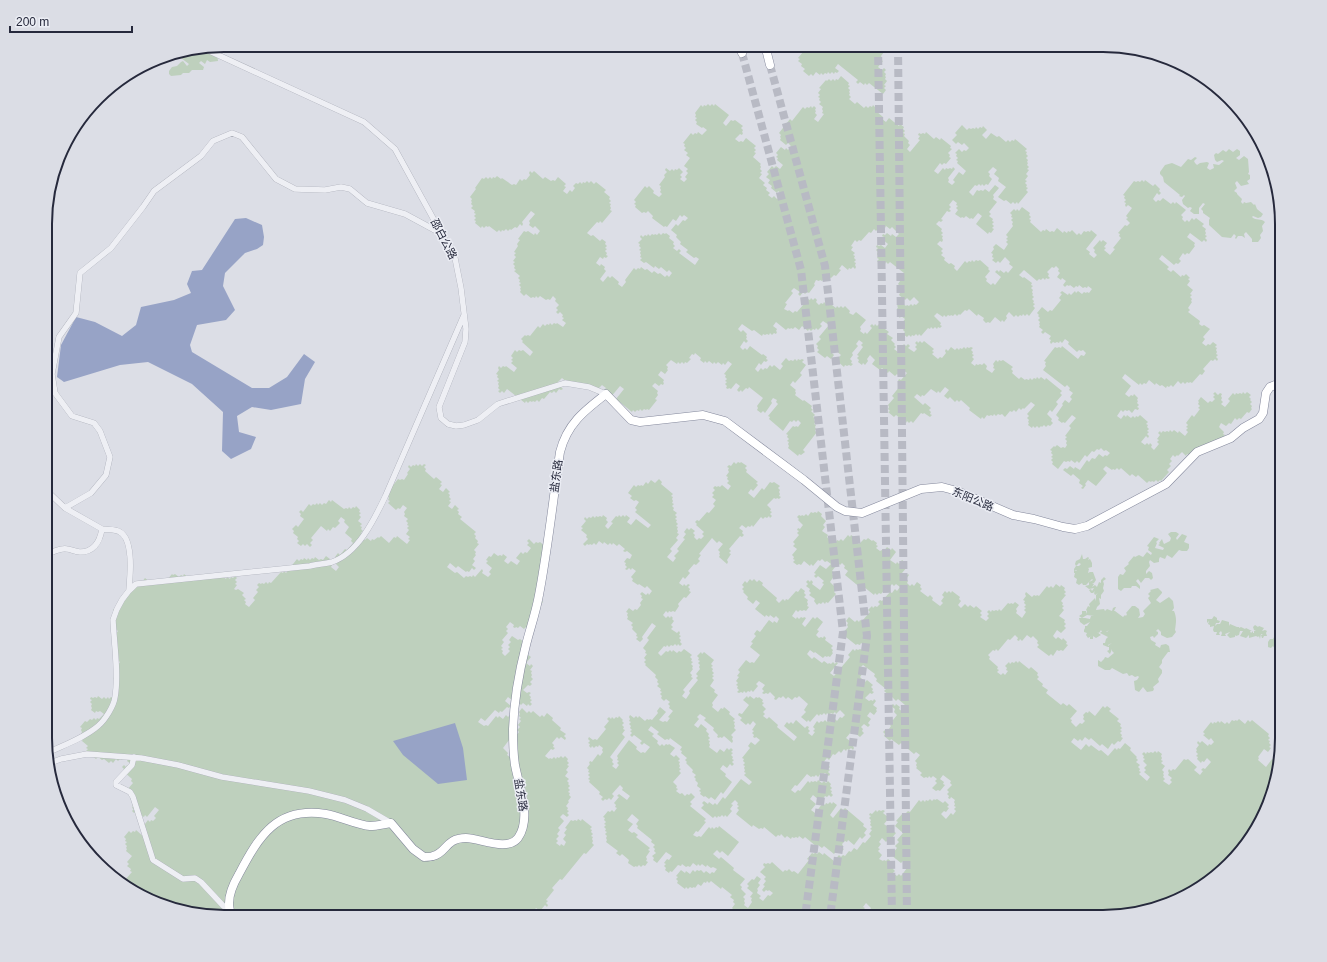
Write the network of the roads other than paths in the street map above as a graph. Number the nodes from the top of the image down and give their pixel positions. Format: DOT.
graph roads {
  1 [pos="211,52"];
  2 [pos="767,52"];
  3 [pos="770,65"];
  4 [pos="442,234"];
  5 [pos="464,315"];
  6 [pos="1275,385"];
  7 [pos="606,394"];
  8 [pos="52,496"];
  9 [pos="65,508"];
  10 [pos="102,529"];
  11 [pos="52,552"];
  12 [pos="129,590"];
  13 [pos="52,750"];
  14 [pos="134,757"];
  15 [pos="53,762"];
  16 [pos="391,823"];
  17 [pos="227,910"];
  18 [pos="231,910"];
  1 -- 4 [label="street, 邵白公路"];
  2 -- 3 [label="highway"];
  4 -- 5 [label="street, 邵白公路"];
  4 -- 9 [label="street"];
  5 -- 7 [label="street, 邵白公路"];
  5 -- 12 [label="street"];
  6 -- 7 [label="highway, 东阳公路"];
  7 -- 16 [label="highway, 盐东路"];
  8 -- 9 [label="street"];
  9 -- 10 [label="street"];
  10 -- 11 [label="street"];
  10 -- 12 [label="street"];
  12 -- 13 [label="street"];
  14 -- 15 [label="street"];
  14 -- 16 [label="street"];
  14 -- 17 [label="street"];
  16 -- 18 [label="highway"];
}
